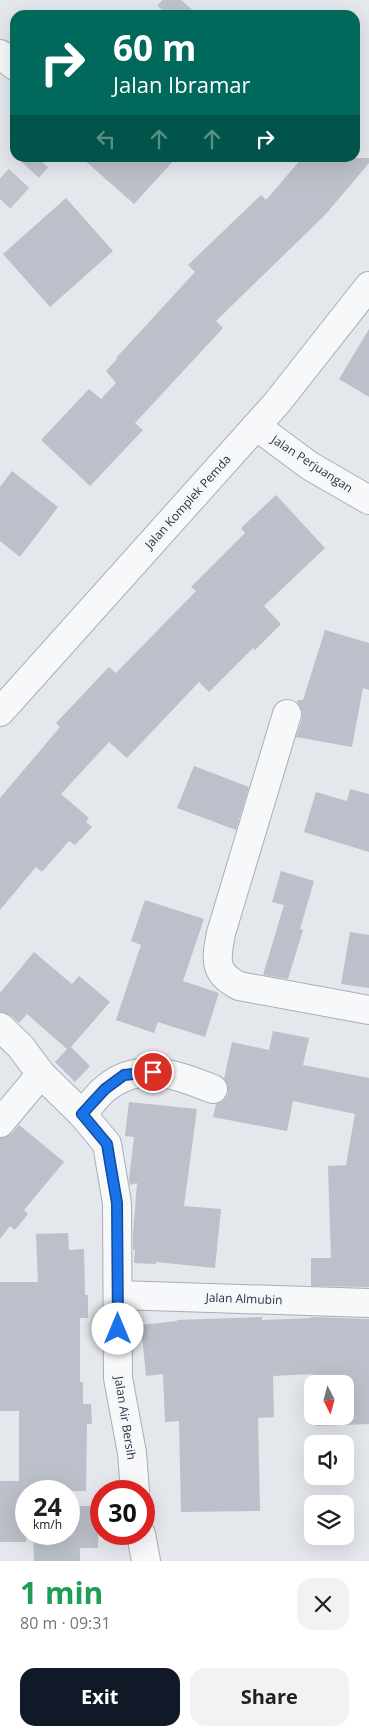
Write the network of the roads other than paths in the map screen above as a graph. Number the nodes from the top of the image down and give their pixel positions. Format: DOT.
graph roads {
  1 [pos="0,54"];
  2 [pos="10,62"];
  3 [pos="369,286"];
  4 [pos="256,426"];
  5 [pos="369,500"];
  6 [pos="0,712"];
  7 [pos="287,714"];
  8 [pos="369,1010"];
  9 [pos="0,1027"];
  10 [pos="41,1074"];
  11 [pos="213,1090"];
  12 [pos="82,1114"];
  13 [pos="0,1123"];
  14 [pos="118,1295"];
  15 [pos="369,1304"];
  16 [pos="134,1480"];
  17 [pos="143,1545"];
  18 [pos="146,1561"];
  1 -- 2 [label="street"];
  3 -- 4 [label="street, Jalan Komplek Pemda"];
  4 -- 5 [label="street, Jalan Perjuangan"];
  4 -- 6 [label="street, Jalan Komplek Pemda"];
  7 -- 8 [label="street"];
  9 -- 10 [label="street, Jalan Air Bersih"];
  10 -- 12 [label="street, Jalan Air Bersih"];
  10 -- 13 [label="street"];
  11 -- 12 [label="street"];
  12 -- 14 [label="street, Jalan Air Bersih"];
  14 -- 15 [label="street, Jalan Almubin"];
  14 -- 16 [label="street, Jalan Air Bersih"];
  17 -- 18 [label="street"];
}
